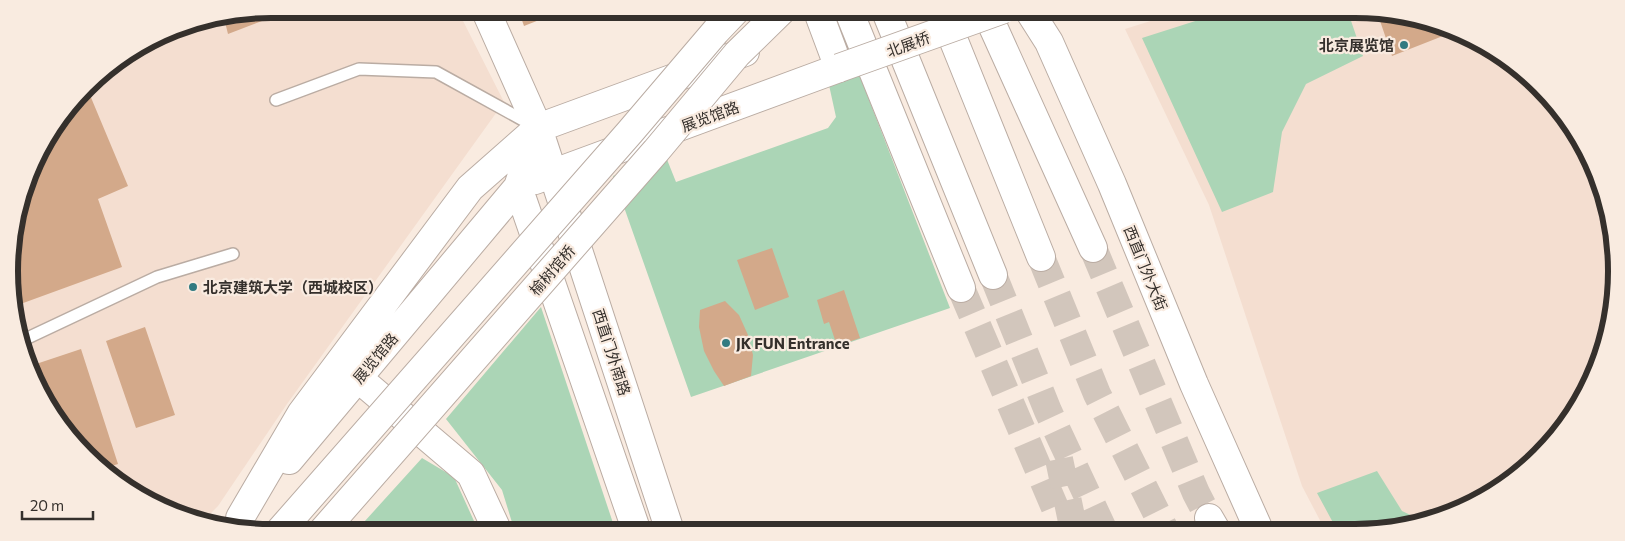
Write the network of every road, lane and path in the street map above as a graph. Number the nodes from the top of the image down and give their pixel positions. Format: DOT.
graph roads {
  1 [pos="489,18"];
  2 [pos="729,18"];
  3 [pos="775,18"];
  4 [pos="787,18"];
  5 [pos="820,18"];
  6 [pos="852,18"];
  7 [pos="890,18"];
  8 [pos="946,18"];
  9 [pos="979,18"];
  10 [pos="989,18"];
  11 [pos="1034,18"];
  12 [pos="839,68"];
  13 [pos="276,100"];
  14 [pos="538,128"];
  15 [pos="553,173"];
  16 [pos="518,187"];
  17 [pos="1093,248"];
  18 [pos="233,254"];
  19 [pos="1042,257"];
  20 [pos="994,276"];
  21 [pos="961,288"];
  22 [pos="27,338"];
  23 [pos="358,378"];
  24 [pos="236,521"];
  25 [pos="236,521"];
  26 [pos="286,524"];
  27 [pos="329,524"];
  28 [pos="494,524"];
  29 [pos="634,524"];
  30 [pos="668,524"];
  31 [pos="1255,524"];
  1 -- 14 [label="main road"];
  2 -- 26 [label="main road, bridge"];
  3 -- 27 [label="main road, 榆树馆桥, bridge"];
  4 -- 14 [label="main road"];
  5 -- 12 [label="main road"];
  6 -- 21 [label="main road"];
  7 -- 20 [label="main road"];
  8 -- 19 [label="main road"];
  9 -- 12 [label="main road, 北展桥, bridge"];
  10 -- 17 [label="main road"];
  11 -- 31 [label="main road, 西直门外大街"];
  12 -- 15 [label="main road, 展览馆路"];
  13 -- 14 [label="lane"];
  14 -- 15 [label="main road, 西直门外南路"];
  14 -- 16 [label="main road"];
  14 -- 24 [label="main road"];
  15 -- 16 [label="main road, 展览馆路"];
  15 -- 30 [label="main road, 西直门外南路"];
  16 -- 23 [label="main road, 展览馆路"];
  16 -- 29 [label="main road"];
  18 -- 22 [label="lane"];
  23 -- 25 [label="main road, 展览馆路"];
  23 -- 28 [label="main road"];
}
